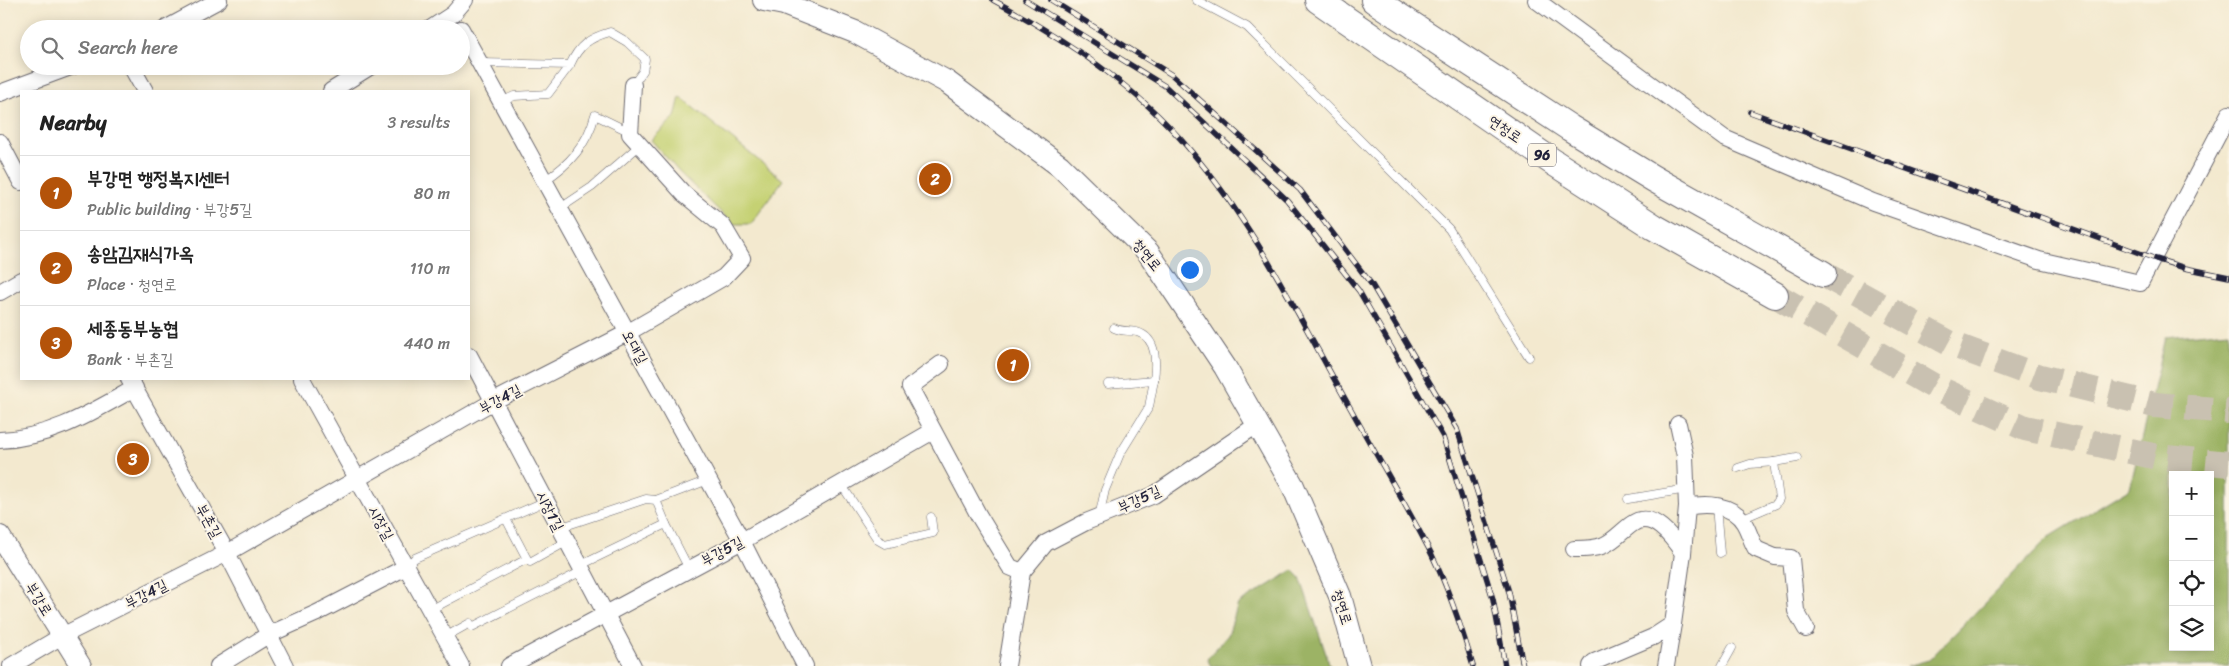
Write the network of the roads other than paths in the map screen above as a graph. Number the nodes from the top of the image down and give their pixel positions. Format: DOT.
graph roads {
  1 [pos="219,0"];
  2 [pos="465,0"];
  3 [pos="764,0"];
  4 [pos="1196,0"];
  5 [pos="1318,0"];
  6 [pos="1374,0"];
  7 [pos="1536,0"];
  8 [pos="453,14"];
  9 [pos="182,20"];
  10 [pos="444,20"];
  11 [pos="456,20"];
  12 [pos="470,46"];
  13 [pos="480,64"];
  14 [pos="570,65"];
  15 [pos="49,75"];
  16 [pos="136,75"];
  17 [pos="357,75"];
  18 [pos="633,85"];
  19 [pos="144,90"];
  20 [pos="333,90"];
  21 [pos="0,93"];
  22 [pos="501,102"];
  23 [pos="2229,114"];
  24 [pos="635,139"];
  25 [pos="0,142"];
  26 [pos="20,180"];
  27 [pos="544,181"];
  28 [pos="559,209"];
  29 [pos="1824,274"];
  30 [pos="20,281"];
  31 [pos="0,292"];
  32 [pos="1775,296"];
  33 [pos="1114,328"];
  34 [pos="627,333"];
  35 [pos="470,357"];
  36 [pos="1529,357"];
  37 [pos="941,364"];
  38 [pos="303,380"];
  39 [pos="1154,380"];
  40 [pos="132,384"];
  41 [pos="1108,384"];
  42 [pos="494,401"];
  43 [pos="1258,424"];
  44 [pos="1678,424"];
  45 [pos="933,431"];
  46 [pos="0,440"];
  47 [pos="1796,458"];
  48 [pos="1774,462"];
  49 [pos="1738,468"];
  50 [pos="358,480"];
  51 [pos="708,480"];
  52 [pos="841,484"];
  53 [pos="1687,489"];
  54 [pos="1628,499"];
  55 [pos="656,500"];
  56 [pos="546,501"];
  57 [pos="1716,506"];
  58 [pos="1687,507"];
  59 [pos="931,517"];
  60 [pos="1099,517"];
  61 [pos="506,519"];
  62 [pos="1741,519"];
  63 [pos="666,524"];
  64 [pos="563,535"];
  65 [pos="0,536"];
  66 [pos="742,541"];
  67 [pos="1574,548"];
  68 [pos="227,553"];
  69 [pos="1683,553"];
  70 [pos="1720,553"];
  71 [pos="528,559"];
  72 [pos="406,567"];
  73 [pos="580,568"];
  74 [pos="689,569"];
  75 [pos="1022,572"];
  76 [pos="430,610"];
  77 [pos="604,615"];
  78 [pos="1673,624"];
  79 [pos="1806,629"];
  80 [pos="268,635"];
  81 [pos="62,636"];
  82 [pos="445,637"];
  83 [pos="1732,648"];
  84 [pos="11,666"];
  85 [pos="81,666"];
  86 [pos="218,666"];
  87 [pos="285,666"];
  88 [pos="461,666"];
  89 [pos="509,666"];
  90 [pos="632,666"];
  91 [pos="805,666"];
  92 [pos="1008,666"];
  93 [pos="1360,666"];
  94 [pos="1590,666"];
  95 [pos="1666,666"];
  96 [pos="1722,666"];
  1 -- 9 [label="street"];
  2 -- 8 [label="street"];
  3 -- 43 [label="main road, 청연로"];
  4 -- 36 [label="lane"];
  5 -- 32 [label="highway, 연청로 / 96"];
  6 -- 29 [label="highway, 96"];
  7 -- 23 [label="street"];
  8 -- 10 [label="street"];
  8 -- 11 [label="street, 오대길"];
  12 -- 13 [label="street, 오대길"];
  13 -- 14 [label="lane"];
  13 -- 22 [label="street, 오대길"];
  14 -- 18 [label="lane"];
  14 -- 22 [label="lane"];
  15 -- 21 [label="street"];
  16 -- 19 [label="street"];
  17 -- 20 [label="street"];
  18 -- 24 [label="street"];
  22 -- 27 [label="street, 오대길"];
  24 -- 27 [label="lane"];
  24 -- 28 [label="lane"];
  24 -- 34 [label="street, 부강4길"];
  25 -- 26 [label="street"];
  27 -- 28 [label="street, 오대길"];
  28 -- 34 [label="street, 오대길"];
  30 -- 31 [label="street"];
  33 -- 39 [label="lane"];
  34 -- 42 [label="street, 부강4길"];
  34 -- 51 [label="street, 오대길"];
  35 -- 42 [label="street, 시장1길"];
  37 -- 45 [label="street"];
  38 -- 50 [label="street, 시장길"];
  39 -- 41 [label="lane"];
  39 -- 60 [label="lane"];
  40 -- 46 [label="street"];
  40 -- 68 [label="street, 부촌길"];
  42 -- 50 [label="street, 부강4길"];
  42 -- 56 [label="street, 시장1길"];
  43 -- 60 [label="street, 부강5길"];
  43 -- 93 [label="main road, 청연로"];
  44 -- 53 [label="street"];
  45 -- 52 [label="street, 부강5길"];
  45 -- 75 [label="street"];
  47 -- 48 [label="lane"];
  48 -- 49 [label="lane"];
  48 -- 62 [label="lane"];
  50 -- 68 [label="street, 부강4길"];
  50 -- 72 [label="street, 시장길"];
  51 -- 55 [label="lane"];
  51 -- 66 [label="street, 오대길"];
  52 -- 59 [label="lane"];
  52 -- 66 [label="street, 부강5길"];
  53 -- 54 [label="lane"];
  53 -- 58 [label="street"];
  55 -- 63 [label="lane"];
  55 -- 64 [label="lane"];
  56 -- 61 [label="lane"];
  56 -- 64 [label="street, 시장1길"];
  57 -- 58 [label="street"];
  57 -- 62 [label="street"];
  57 -- 70 [label="lane"];
  58 -- 69 [label="street"];
  60 -- 75 [label="street, 부강5길"];
  61 -- 71 [label="lane"];
  61 -- 72 [label="lane"];
  62 -- 79 [label="street"];
  63 -- 73 [label="lane"];
  63 -- 74 [label="lane"];
  64 -- 71 [label="lane"];
  64 -- 73 [label="street, 시장1길"];
  65 -- 81 [label="street, 부강로"];
  66 -- 74 [label="street, 부강5길"];
  66 -- 91 [label="street, 오대길"];
  67 -- 69 [label="street"];
  68 -- 80 [label="street, 부촌길"];
  68 -- 81 [label="street, 부강4길"];
  69 -- 78 [label="street"];
  71 -- 76 [label="lane"];
  72 -- 76 [label="street, 시장길"];
  72 -- 80 [label="street"];
  73 -- 77 [label="street, 시장1길"];
  73 -- 82 [label="lane"];
  74 -- 77 [label="street, 부강5길"];
  75 -- 92 [label="street"];
  76 -- 82 [label="street, 시장길"];
  77 -- 89 [label="street, 부강5길"];
  77 -- 90 [label="street, 시장1길"];
  78 -- 94 [label="street"];
  78 -- 95 [label="street"];
  80 -- 86 [label="street"];
  80 -- 87 [label="street, 부촌길"];
  81 -- 84 [label="street"];
  81 -- 85 [label="street, 부강로"];
  82 -- 88 [label="street, 시장길"];
  83 -- 96 [label="lane"];
}
